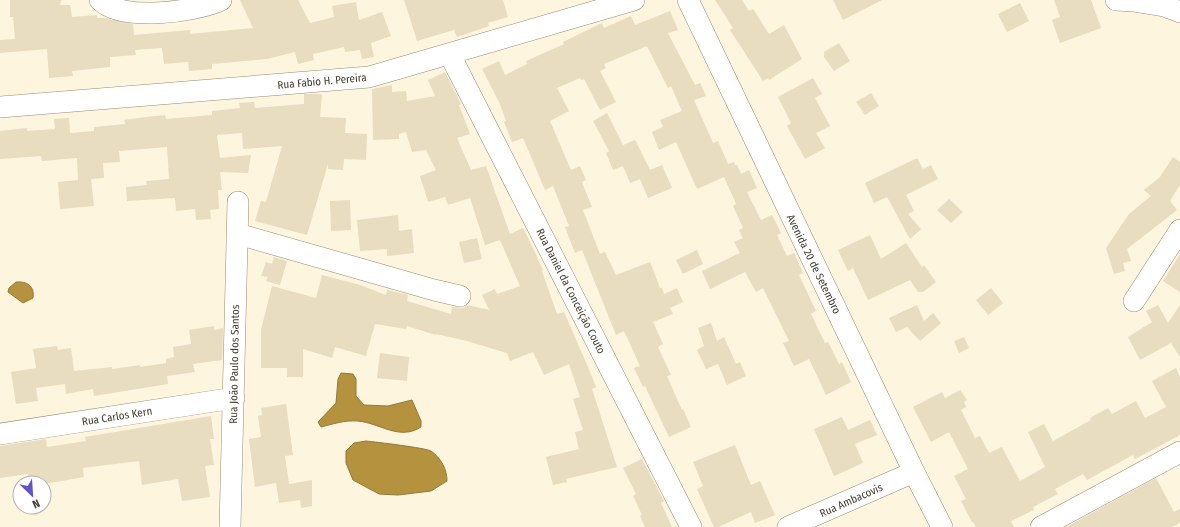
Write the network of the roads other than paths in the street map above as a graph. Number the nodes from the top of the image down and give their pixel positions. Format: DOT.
graph roads {
  1 [pos="100,0"];
  2 [pos="221,0"];
  3 [pos="634,0"];
  4 [pos="688,0"];
  5 [pos="1116,0"];
  6 [pos="1180,12"];
  7 [pos="450,55"];
  8 [pos="0,107"];
  9 [pos="238,202"];
  10 [pos="1180,230"];
  11 [pos="238,234"];
  12 [pos="460,296"];
  13 [pos="1134,301"];
  14 [pos="234,398"];
  15 [pos="0,434"];
  16 [pos="1180,452"];
  17 [pos="914,472"];
  18 [pos="230,527"];
  19 [pos="691,527"];
  20 [pos="788,527"];
  21 [pos="942,527"];
  22 [pos="1041,527"];
  1 -- 2 [label="street"];
  3 -- 7 [label="street, Rua Fabio H. Pereira"];
  4 -- 17 [label="street, Avenida 20 de Setembro"];
  5 -- 6 [label="street"];
  7 -- 8 [label="street, Rua Fabio H. Pereira"];
  7 -- 19 [label="street, Rua Daniel da Conceição Couto"];
  9 -- 11 [label="street, Rua João Paulo dos Santos"];
  10 -- 13 [label="street"];
  11 -- 12 [label="street"];
  11 -- 14 [label="street, Rua João Paulo dos Santos"];
  14 -- 15 [label="street, Rua Carlos Kern"];
  14 -- 18 [label="street, Rua João Paulo dos Santos"];
  16 -- 22 [label="street"];
  17 -- 20 [label="street, Rua Ambacovis"];
  17 -- 21 [label="street, Avenida 20 de Setembro"];
}
